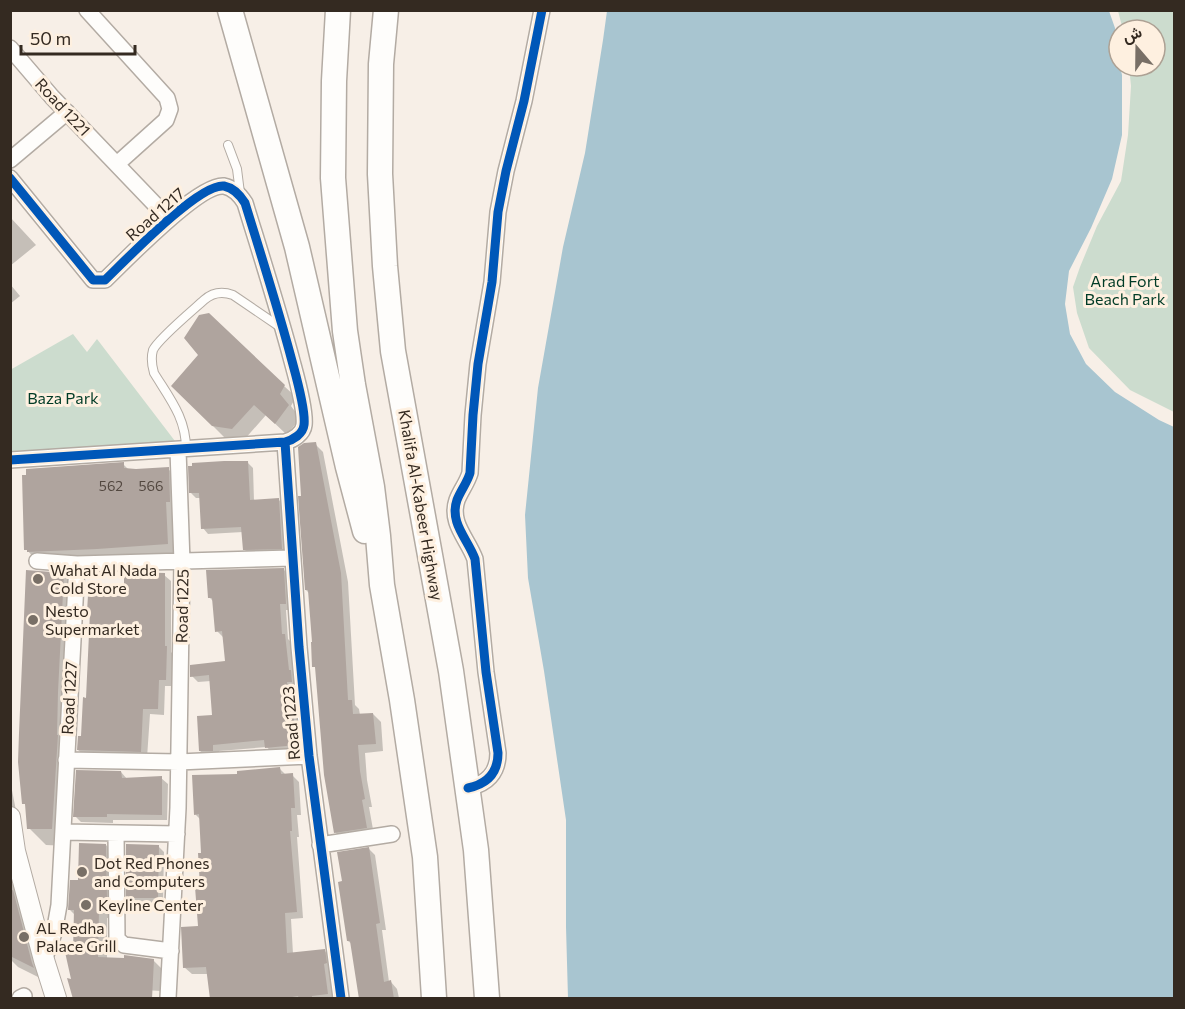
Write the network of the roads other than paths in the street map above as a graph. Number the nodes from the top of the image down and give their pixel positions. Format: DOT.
graph roads {
  1 [pos="87,10"];
  2 [pos="230,10"];
  3 [pos="338,10"];
  4 [pos="386,10"];
  5 [pos="542,10"];
  6 [pos="10,48"];
  7 [pos="67,112"];
  8 [pos="228,145"];
  9 [pos="10,160"];
  10 [pos="117,164"];
  11 [pos="10,178"];
  12 [pos="240,194"];
  13 [pos="169,219"];
  14 [pos="284,330"];
  15 [pos="285,442"];
  16 [pos="182,449"];
  17 [pos="10,460"];
  18 [pos="292,558"];
  19 [pos="37,561"];
  20 [pos="182,562"];
  21 [pos="77,564"];
  22 [pos="382,585"];
  23 [pos="309,756"];
  24 [pos="66,760"];
  25 [pos="179,762"];
  26 [pos="468,788"];
  27 [pos="10,818"];
  28 [pos="63,832"];
  29 [pos="116,833"];
  30 [pos="177,834"];
  31 [pos="392,834"];
  32 [pos="320,845"];
  33 [pos="13,852"];
  34 [pos="171,951"];
  35 [pos="44,960"];
  36 [pos="56,999"];
  37 [pos="168,999"];
  38 [pos="341,999"];
  39 [pos="434,999"];
  40 [pos="487,999"];
  1 -- 10 [label="street"];
  2 -- 22 [label="main road"];
  3 -- 22 [label="main road"];
  4 -- 26 [label="main road, Khalifa Al-Kabeer Highway"];
  5 -- 26 [label="street"];
  6 -- 7 [label="street, Road 1221"];
  7 -- 9 [label="street"];
  7 -- 10 [label="street, Road 1221"];
  8 -- 12 [label="lane"];
  10 -- 13 [label="street, Road 1221"];
  11 -- 13 [label="street, Road 1217"];
  12 -- 13 [label="street, Road 1217"];
  12 -- 14 [label="street"];
  14 -- 15 [label="street"];
  14 -- 16 [label="lane"];
  15 -- 16 [label="street"];
  15 -- 18 [label="street, Road 1223"];
  16 -- 17 [label="street"];
  16 -- 20 [label="street, Road 1225"];
  18 -- 20 [label="street"];
  18 -- 23 [label="street, Road 1223"];
  19 -- 21 [label="street"];
  20 -- 21 [label="street"];
  20 -- 25 [label="street, Road 1225"];
  21 -- 24 [label="street, Road 1227"];
  22 -- 39 [label="main road"];
  23 -- 25 [label="street"];
  23 -- 32 [label="street, Road 1223"];
  24 -- 25 [label="street"];
  24 -- 28 [label="street, Road 1227"];
  25 -- 30 [label="street, Road 1225"];
  26 -- 40 [label="main road, Khalifa Al-Kabeer Highway"];
  27 -- 33 [label="street"];
  28 -- 29 [label="street"];
  28 -- 35 [label="street, Road 1227"];
  29 -- 30 [label="street"];
  29 -- 34 [label="street"];
  30 -- 34 [label="street, Road 1225"];
  31 -- 32 [label="street"];
  32 -- 38 [label="street, Road 1223"];
  33 -- 35 [label="street"];
  34 -- 37 [label="street, Road 1225"];
  35 -- 36 [label="street"];
}
